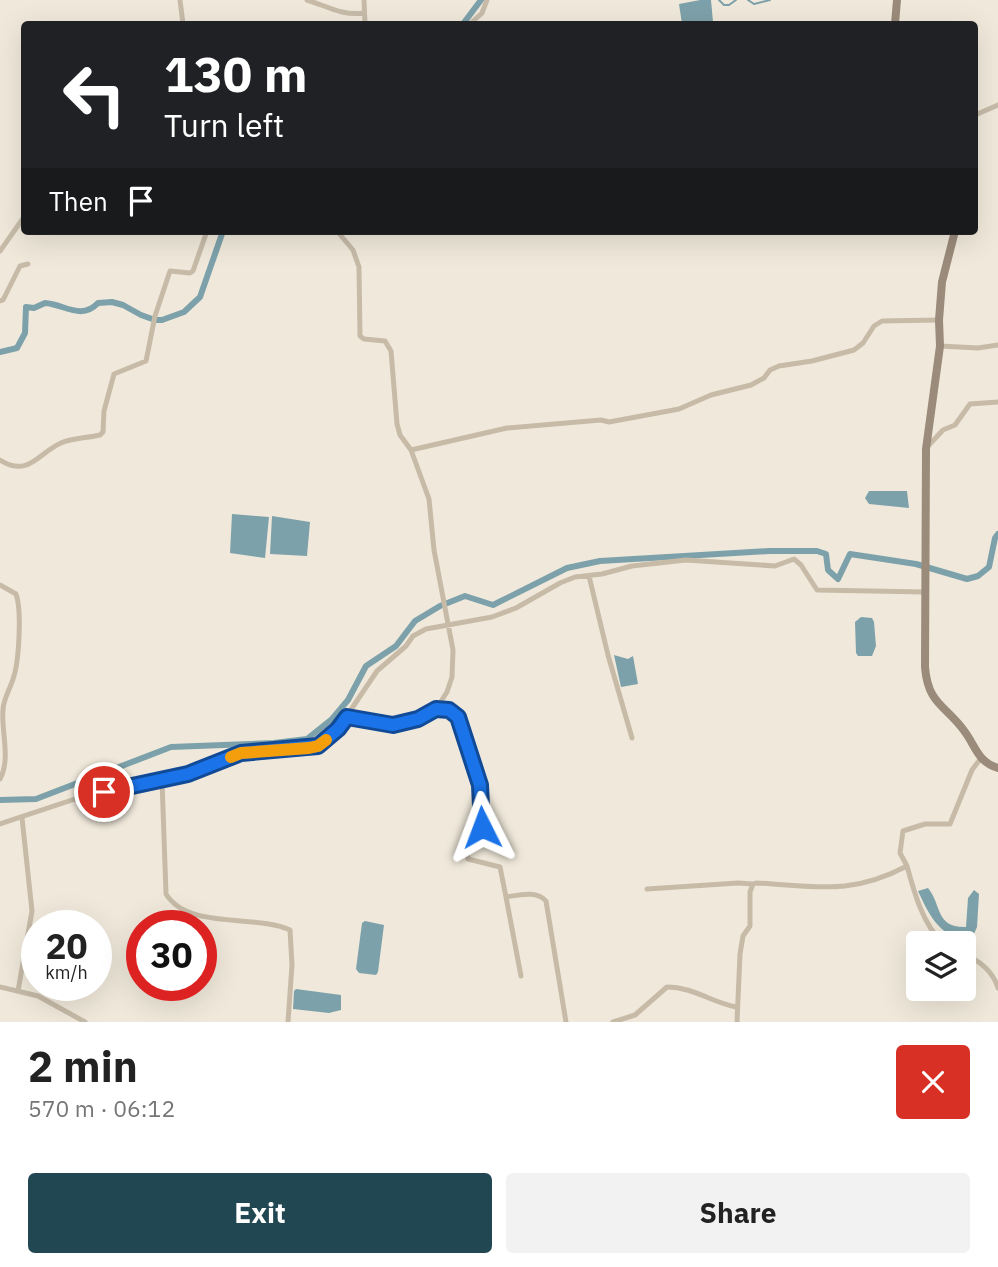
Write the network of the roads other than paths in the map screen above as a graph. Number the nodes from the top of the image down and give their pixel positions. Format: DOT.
graph roads {
  1 [pos="180,0"];
  2 [pos="307,0"];
  3 [pos="365,0"];
  4 [pos="487,0"];
  5 [pos="897,0"];
  6 [pos="364,13"];
  7 [pos="183,21"];
  8 [pos="365,21"];
  9 [pos="473,21"];
  10 [pos="895,21"];
  11 [pos="998,105"];
  12 [pos="978,114"];
  13 [pos="21,221"];
  14 [pos="204,235"];
  15 [pos="340,235"];
  16 [pos="954,235"];
  17 [pos="0,251"];
  18 [pos="28,264"];
  19 [pos="0,301"];
  20 [pos="939,320"];
  21 [pos="998,345"];
  22 [pos="940,346"];
  23 [pos="998,402"];
  24 [pos="926,449"];
  25 [pos="411,450"];
  26 [pos="0,460"];
  27 [pos="589,576"];
  28 [pos="0,585"];
  29 [pos="924,588"];
  30 [pos="449,625"];
  31 [pos="436,709"];
  32 [pos="347,717"];
  33 [pos="632,738"];
  34 [pos="981,758"];
  35 [pos="998,768"];
  36 [pos="0,779"];
  37 [pos="162,780"];
  38 [pos="22,818"];
  39 [pos="0,824"];
  40 [pos="907,866"];
  41 [pos="753,884"];
  42 [pos="647,889"];
  43 [pos="506,897"];
  44 [pos="934,931"];
  45 [pos="976,959"];
  46 [pos="522,976"];
  47 [pos="0,987"];
  48 [pos="998,988"];
  49 [pos="18,991"];
  50 [pos="736,1007"];
  51 [pos="85,1022"];
  52 [pos="288,1022"];
  53 [pos="565,1022"];
  54 [pos="613,1022"];
  55 [pos="737,1022"];
  1 -- 7 [label="street"];
  2 -- 6 [label="street"];
  3 -- 6 [label="street"];
  4 -- 9 [label="street"];
  5 -- 10 [label="street"];
  6 -- 8 [label="street"];
  11 -- 12 [label="street"];
  13 -- 17 [label="street"];
  14 -- 26 [label="street"];
  15 -- 25 [label="street"];
  16 -- 20 [label="street"];
  18 -- 19 [label="street"];
  20 -- 22 [label="street"];
  20 -- 25 [label="street"];
  21 -- 22 [label="street"];
  22 -- 24 [label="street"];
  23 -- 24 [label="street"];
  24 -- 29 [label="street"];
  25 -- 30 [label="street"];
  27 -- 29 [label="street"];
  27 -- 30 [label="street"];
  27 -- 33 [label="street"];
  28 -- 36 [label="street"];
  29 -- 34 [label="street"];
  30 -- 31 [label="street"];
  30 -- 32 [label="street"];
  31 -- 32 [label="street"];
  31 -- 43 [label="street"];
  32 -- 37 [label="street"];
  34 -- 35 [label="street"];
  34 -- 40 [label="street"];
  37 -- 38 [label="street"];
  37 -- 52 [label="street"];
  38 -- 39 [label="street"];
  38 -- 49 [label="street"];
  40 -- 41 [label="street"];
  40 -- 44 [label="street"];
  41 -- 42 [label="street"];
  41 -- 50 [label="street"];
  43 -- 46 [label="street"];
  43 -- 53 [label="street"];
  45 -- 48 [label="street"];
  47 -- 49 [label="street"];
  49 -- 51 [label="street"];
  50 -- 54 [label="street"];
  50 -- 55 [label="street"];
}
